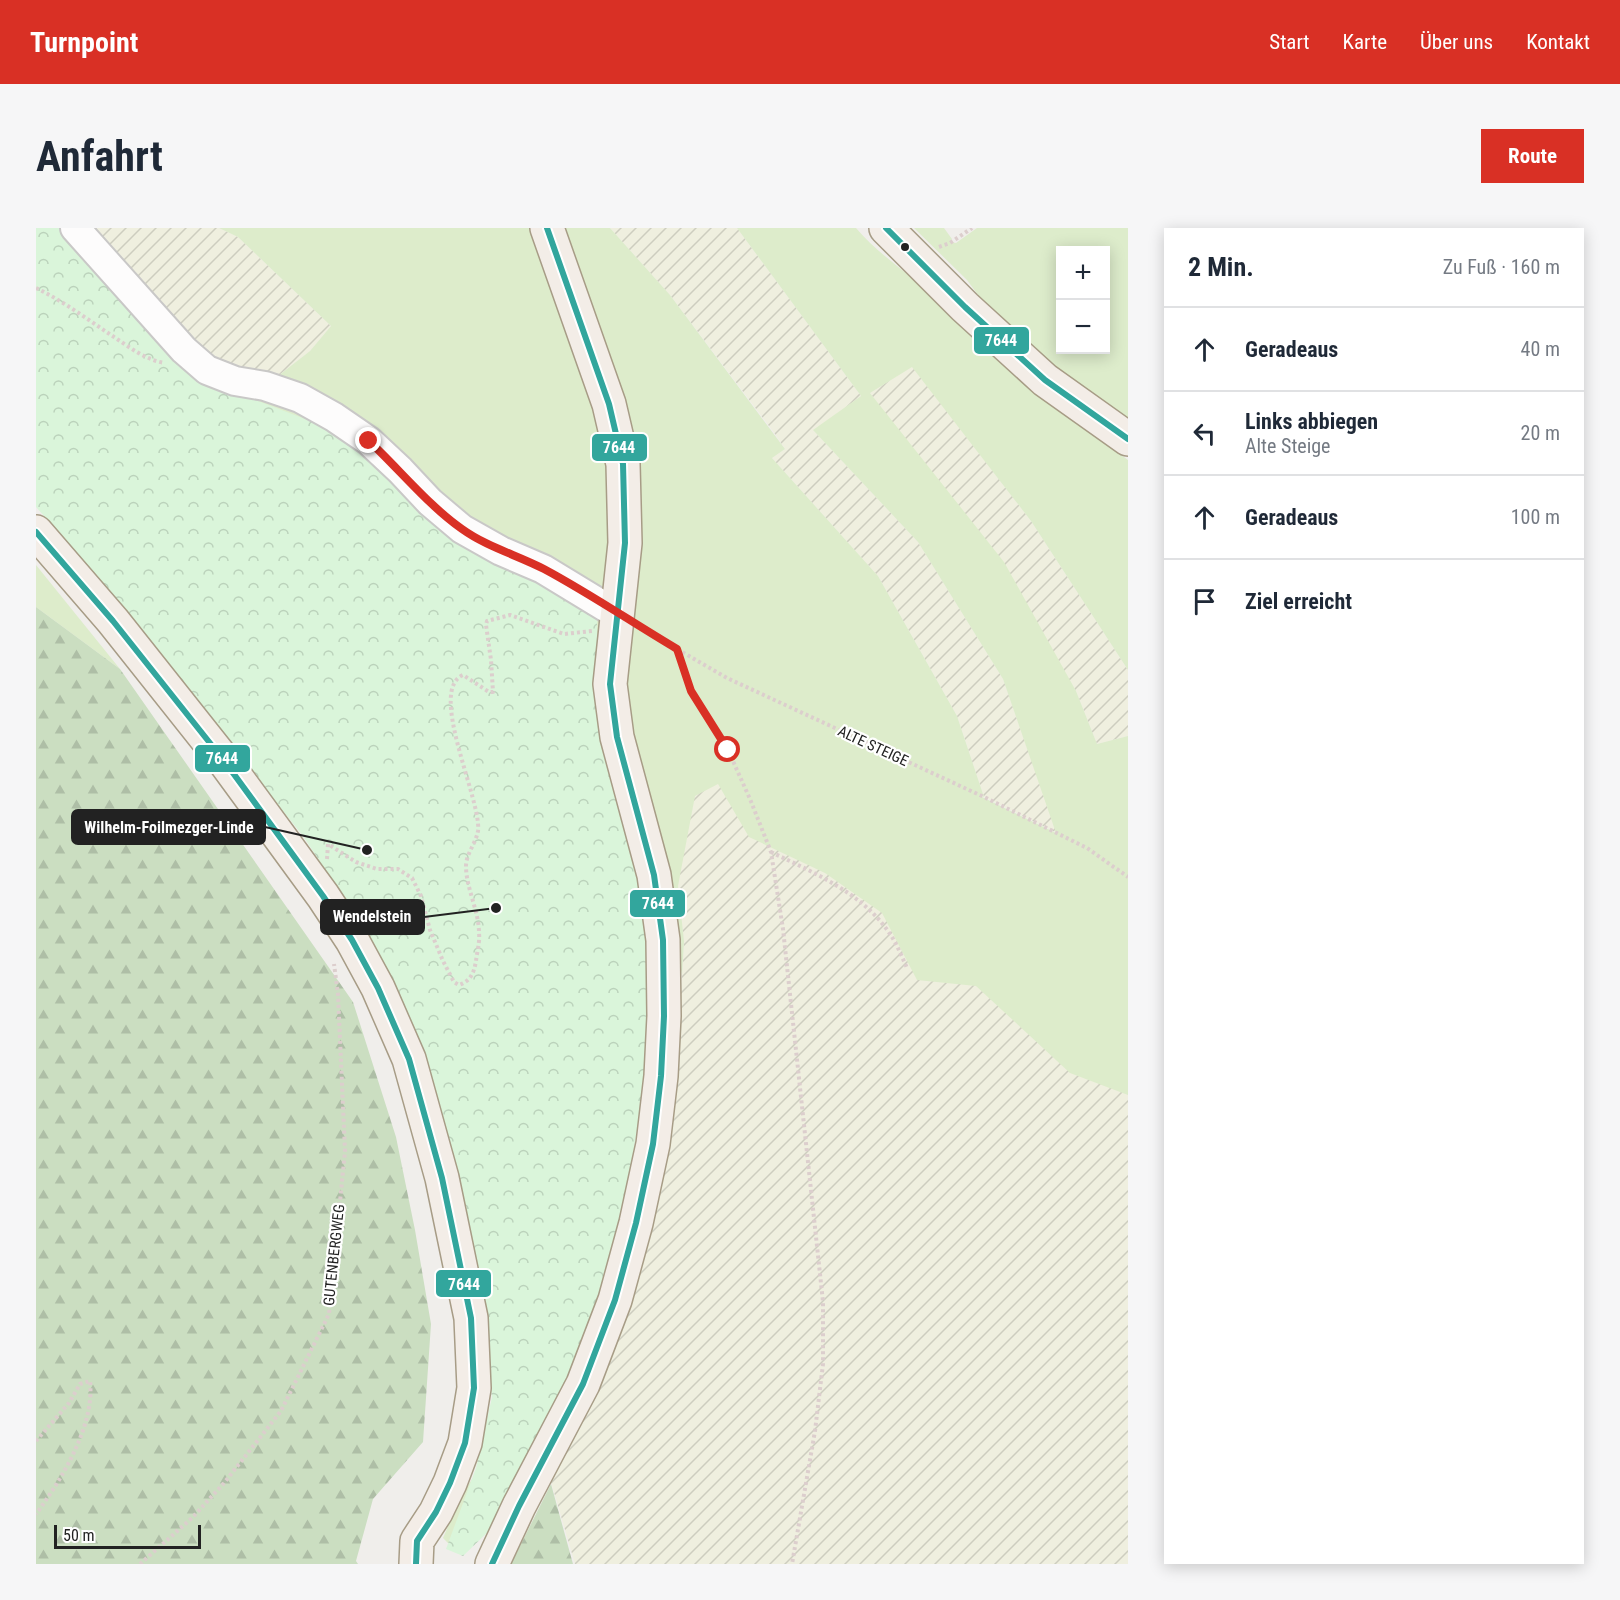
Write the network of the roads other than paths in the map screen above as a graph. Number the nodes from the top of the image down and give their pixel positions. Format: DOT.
graph roads {
  1 [pos="75,228"];
  2 [pos="547,228"];
  3 [pos="886,228"];
  4 [pos="1128,439"];
  5 [pos="36,532"];
  6 [pos="617,614"];
  7 [pos="416,1564"];
  8 [pos="492,1564"];
  1 -- 6 [label="lane"];
  2 -- 6 [label="main road"];
  3 -- 4 [label="main road"];
  5 -- 7 [label="main road"];
  6 -- 8 [label="main road"];
}
